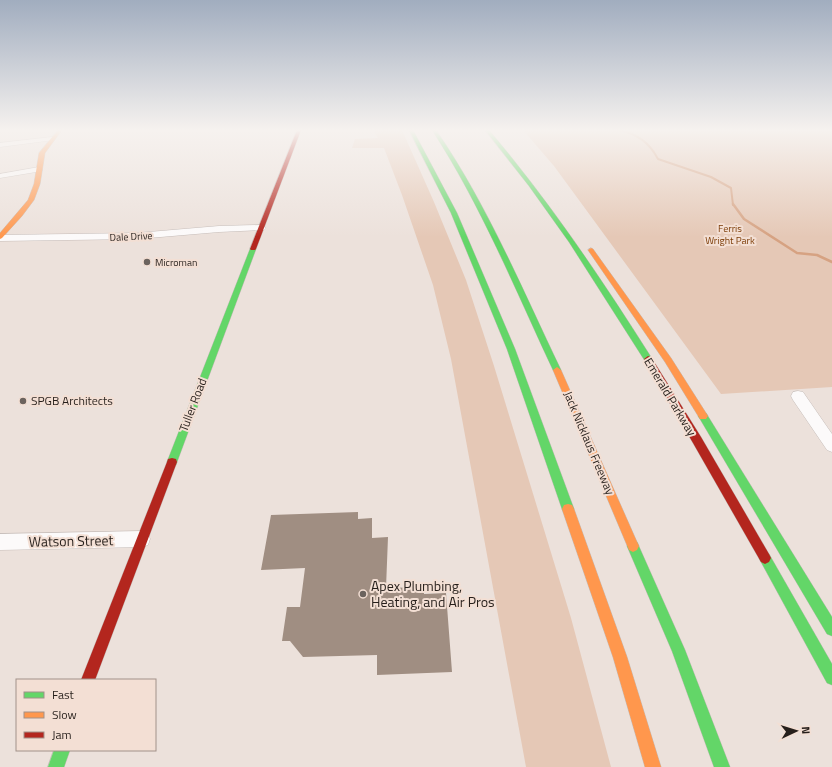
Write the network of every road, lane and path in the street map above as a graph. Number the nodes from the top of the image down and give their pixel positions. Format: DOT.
graph roads {
  1 [pos="40,166"];
  2 [pos="284,166"];
  3 [pos="430,166"];
  4 [pos="457,166"];
  5 [pos="517,166"];
  6 [pos="527,166"];
  7 [pos="39,169"];
  8 [pos="0,176"];
  9 [pos="537,178"];
  10 [pos="261,228"];
  11 [pos="0,238"];
  12 [pos="585,240"];
  13 [pos="798,396"];
  14 [pos="832,446"];
  15 [pos="142,539"];
  16 [pos="0,542"];
  17 [pos="832,629"];
  18 [pos="832,678"];
  19 [pos="88,679"];
  20 [pos="62,751"];
  21 [pos="56,767"];
  22 [pos="653,767"];
  23 [pos="722,767"];
  1 -- 7 [label="main road"];
  2 -- 10 [label="main road, Tuller Road"];
  3 -- 22 [label="main road"];
  4 -- 23 [label="main road, Jack Nicklaus Freeway"];
  5 -- 18 [label="main road, Emerald Parkway"];
  6 -- 9 [label="main road"];
  7 -- 8 [label="street"];
  7 -- 11 [label="main road"];
  10 -- 11 [label="street, Dale Drive"];
  10 -- 15 [label="main road, Tuller Road"];
  12 -- 17 [label="main road, Emerald Parkway"];
  13 -- 14 [label="street"];
  15 -- 16 [label="street, Watson Street"];
  15 -- 19 [label="main road, Tuller Road"];
  20 -- 21 [label="main road"];
}
